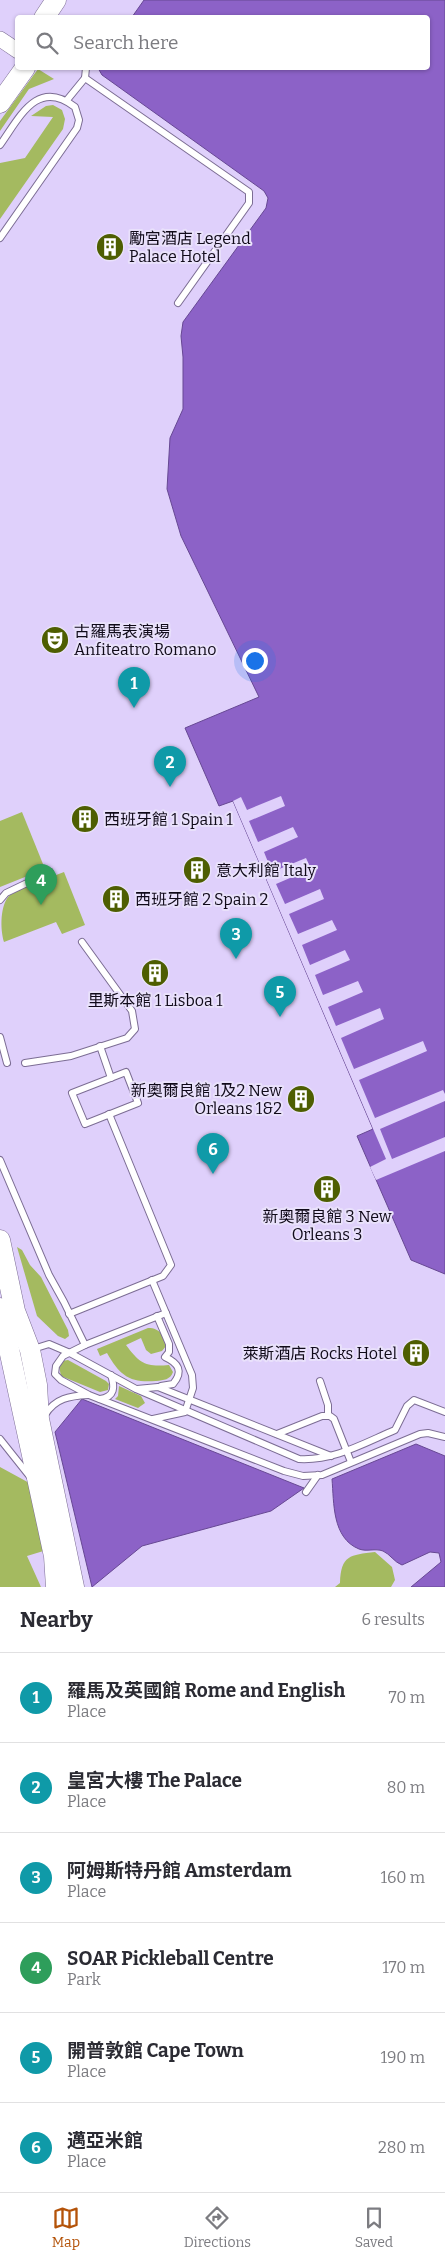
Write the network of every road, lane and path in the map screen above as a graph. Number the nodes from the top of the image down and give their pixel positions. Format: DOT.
graph roads {
  1 [pos="56,0"];
  2 [pos="72,0"];
  3 [pos="46,15"];
  4 [pos="62,15"];
  5 [pos="0,39"];
  6 [pos="15,49"];
  7 [pos="15,59"];
  8 [pos="24,70"];
  9 [pos="86,70"];
  10 [pos="85,78"];
  11 [pos="0,80"];
  12 [pos="67,100"];
  13 [pos="0,103"];
  14 [pos="0,145"];
  15 [pos="0,238"];
  16 [pos="178,303"];
  17 [pos="50,872"];
  18 [pos="0,900"];
  19 [pos="82,942"];
  20 [pos="0,1037"];
  21 [pos="100,1046"];
  22 [pos="7,1063"];
  23 [pos="25,1063"];
  24 [pos="111,1078"];
  25 [pos="109,1114"];
  26 [pos="0,1160"];
  27 [pos="0,1240"];
  28 [pos="152,1280"];
  29 [pos="0,1308"];
  30 [pos="166,1313"];
  31 [pos="70,1314"];
  32 [pos="157,1316"];
  33 [pos="85,1346"];
  34 [pos="30,1350"];
  35 [pos="70,1353"];
  36 [pos="111,1375"];
  37 [pos="320,1381"];
  38 [pos="158,1387"];
  39 [pos="136,1389"];
  40 [pos="89,1395"];
  41 [pos="100,1399"];
  42 [pos="190,1399"];
  43 [pos="185,1412"];
  44 [pos="445,1412"];
  45 [pos="328,1415"];
  46 [pos="151,1420"];
  47 [pos="34,1430"];
  48 [pos="277,1434"];
  49 [pos="445,1438"];
  50 [pos="0,1440"];
  51 [pos="346,1451"];
  52 [pos="332,1456"];
  53 [pos="351,1462"];
  54 [pos="318,1475"];
  55 [pos="39,1488"];
  56 [pos="306,1492"];
  57 [pos="57,1546"];
  58 [pos="58,1587"];
  59 [pos="74,1587"];
  1 -- 3 [label="main road"];
  2 -- 4 [label="main road"];
  5 -- 6 [label="street"];
  7 -- 11 [label="main road"];
  8 -- 13 [label="main road"];
  9 -- 10 [label="lane"];
  10 -- 12 [label="lane"];
  10 -- 16 [label="lane"];
  12 -- 14 [label="lane"];
  12 -- 15 [label="lane"];
  17 -- 18 [label="lane"];
  19 -- 21 [label="lane"];
  20 -- 22 [label="lane"];
  21 -- 23 [label="lane"];
  21 -- 24 [label="lane"];
  24 -- 25 [label="lane"];
  24 -- 25 [label="lane"];
  25 -- 28 [label="lane"];
  26 -- 31 [label="lane"];
  27 -- 34 [label="main road"];
  28 -- 30 [label="lane"];
  28 -- 31 [label="lane"];
  29 -- 47 [label="main road"];
  30 -- 32 [label="lane"];
  30 -- 42 [label="lane"];
  31 -- 33 [label="lane"];
  32 -- 33 [label="lane"];
  32 -- 38 [label="lane"];
  33 -- 35 [label="lane"];
  34 -- 35 [label="lane"];
  34 -- 47 [label="main road"];
  35 -- 36 [label="lane"];
  35 -- 40 [label="lane"];
  36 -- 39 [label="lane"];
  36 -- 41 [label="lane"];
  37 -- 45 [label="lane"];
  38 -- 39 [label="lane"];
  38 -- 42 [label="lane"];
  39 -- 43 [label="lane"];
  40 -- 41 [label="lane"];
  40 -- 47 [label="lane"];
  41 -- 46 [label="lane"];
  42 -- 43 [label="lane"];
  42 -- 48 [label="lane"];
  43 -- 46 [label="lane"];
  43 -- 52 [label="lane"];
  44 -- 51 [label="lane"];
  45 -- 48 [label="lane"];
  45 -- 51 [label="lane"];
  46 -- 54 [label="lane"];
  47 -- 55 [label="main road"];
  47 -- 57 [label="main road"];
  48 -- 52 [label="lane"];
  49 -- 53 [label="lane"];
  50 -- 55 [label="lane"];
  51 -- 52 [label="lane"];
  51 -- 53 [label="lane"];
  53 -- 54 [label="lane"];
  54 -- 56 [label="lane"];
  55 -- 57 [label="main road"];
  57 -- 58 [label="main road"];
  57 -- 59 [label="main road"];
}
